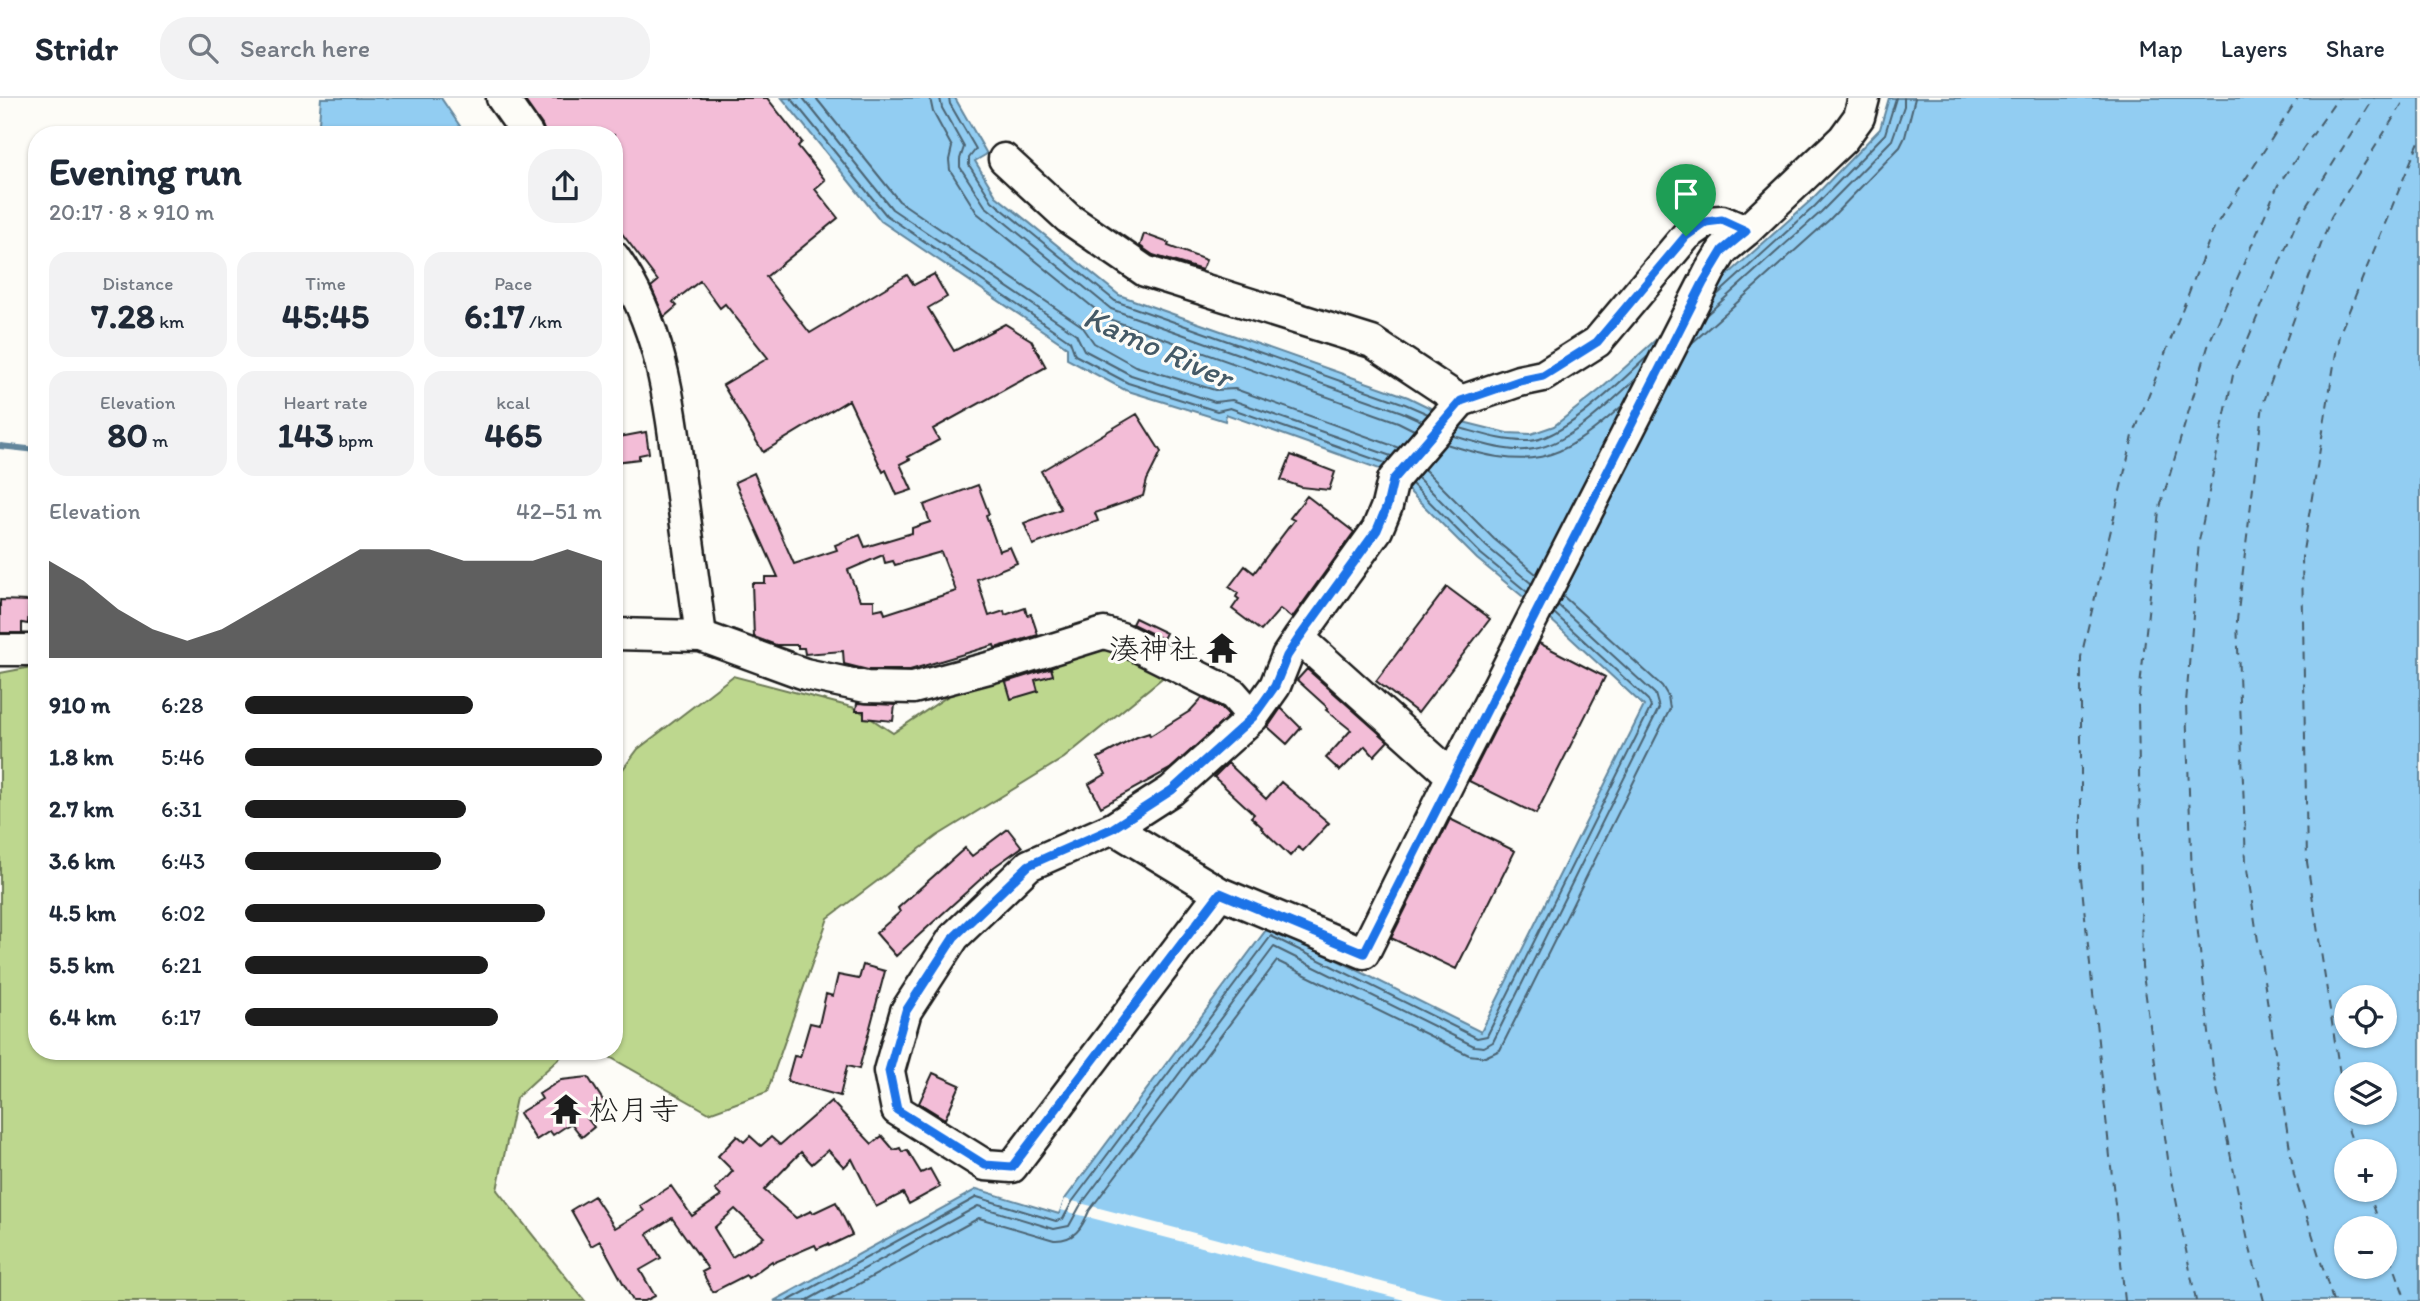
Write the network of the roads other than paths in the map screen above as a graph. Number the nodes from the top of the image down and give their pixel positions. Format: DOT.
graph roads {
  1 [pos="502,98"];
  2 [pos="1864,98"];
  3 [pos="522,126"];
  4 [pos="1004,159"];
  5 [pos="1746,231"];
  6 [pos="623,269"];
  7 [pos="1455,408"];
  8 [pos="623,634"];
  9 [pos="701,636"];
  10 [pos="1299,638"];
  11 [pos="0,650"];
  12 [pos="28,650"];
  13 [pos="1253,717"];
  14 [pos="1452,776"];
  15 [pos="1113,828"];
  16 [pos="1220,893"];
  1 -- 3 [label="street"];
  2 -- 5 [label="street"];
  4 -- 7 [label="street"];
  5 -- 7 [label="street"];
  5 -- 14 [label="street"];
  6 -- 9 [label="street"];
  7 -- 10 [label="street"];
  8 -- 9 [label="street"];
  9 -- 13 [label="street"];
  10 -- 13 [label="street"];
  10 -- 14 [label="street"];
  11 -- 12 [label="street"];
  13 -- 15 [label="street"];
  14 -- 16 [label="street"];
  15 -- 16 [label="street"];
  15 -- 16 [label="street"];
}
